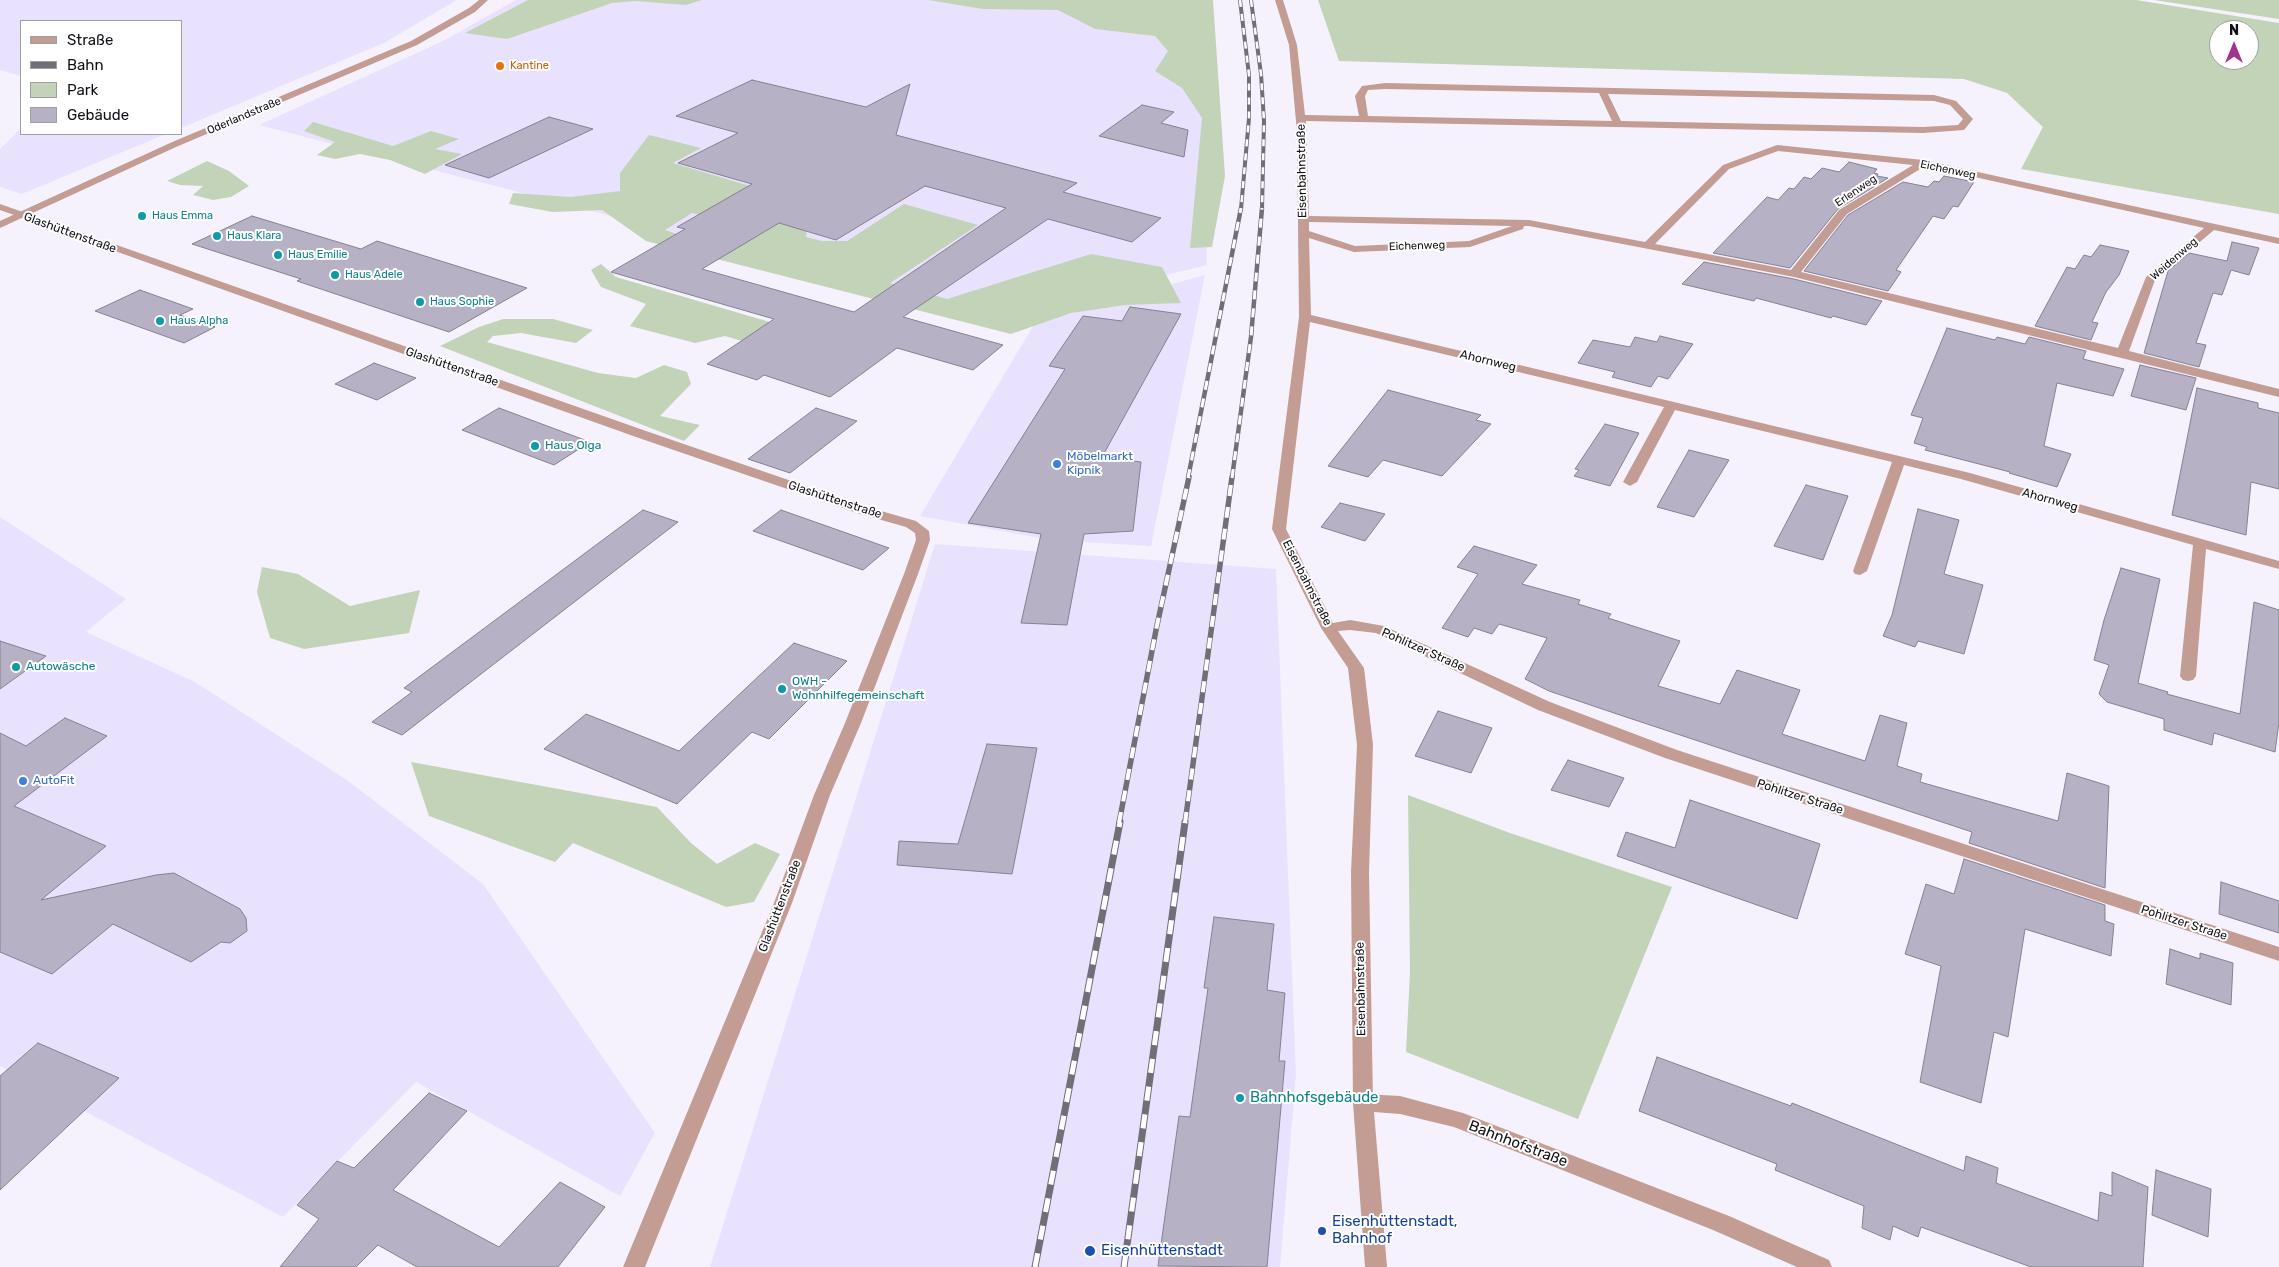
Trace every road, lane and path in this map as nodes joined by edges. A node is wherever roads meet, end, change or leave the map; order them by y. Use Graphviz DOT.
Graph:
graph roads {
  1 [pos="484,0"];
  2 [pos="1279,0"];
  3 [pos="1602,91"];
  4 [pos="1301,118"];
  5 [pos="1364,119"];
  6 [pos="1618,124"];
  7 [pos="1923,163"];
  8 [pos="0,207"];
  9 [pos="21,215"];
  10 [pos="1304,219"];
  11 [pos="1530,223"];
  12 [pos="0,225"];
  13 [pos="2212,226"];
  14 [pos="1304,233"];
  15 [pos="2279,241"];
  16 [pos="1647,246"];
  17 [pos="1794,274"];
  18 [pos="1305,317"];
  19 [pos="2122,353"];
  20 [pos="2279,393"];
  21 [pos="1672,405"];
  22 [pos="1899,460"];
  23 [pos="1630,482"];
  24 [pos="2200,542"];
  25 [pos="2279,565"];
  26 [pos="1860,571"];
  27 [pos="1328,628"];
  28 [pos="2188,676"];
  29 [pos="2279,954"];
  30 [pos="1363,1103"];
  31 [pos="634,1267"];
  32 [pos="1376,1267"];
  33 [pos="1821,1267"];
  1 -- 9 [label="street, Oderlandstraße"];
  2 -- 4 [label="street, Eisenbahnstraße"];
  3 -- 5 [label="street"];
  3 -- 6 [label="street"];
  3 -- 6 [label="street"];
  4 -- 5 [label="street"];
  4 -- 10 [label="street, Eisenbahnstraße"];
  5 -- 6 [label="street"];
  7 -- 13 [label="street, Eichenweg"];
  7 -- 16 [label="street, Eichenweg"];
  7 -- 17 [label="street, Erlenweg"];
  8 -- 9 [label="street, Glashüttenstraße"];
  9 -- 12 [label="street, Oderlandstraße"];
  9 -- 31 [label="street, Glashüttenstraße"];
  10 -- 11 [label="street, Eichenweg"];
  10 -- 14 [label="street, Eisenbahnstraße"];
  11 -- 14 [label="street, Eichenweg"];
  11 -- 16 [label="street, Eichenweg"];
  13 -- 15 [label="street, Eichenweg"];
  13 -- 19 [label="street, Weidenweg"];
  14 -- 18 [label="street, Eisenbahnstraße"];
  16 -- 17 [label="street, Eichenweg"];
  17 -- 19 [label="street, Eichenweg"];
  18 -- 21 [label="street, Ahornweg"];
  18 -- 27 [label="street, Eisenbahnstraße"];
  19 -- 20 [label="street, Eichenweg"];
  21 -- 22 [label="street, Ahornweg"];
  21 -- 23 [label="street"];
  22 -- 24 [label="street, Ahornweg"];
  22 -- 26 [label="street"];
  24 -- 25 [label="street, Ahornweg"];
  24 -- 28 [label="street"];
  27 -- 29 [label="street, Pohlitzer Straße"];
  27 -- 30 [label="street, Eisenbahnstraße"];
  30 -- 32 [label="street"];
  30 -- 33 [label="street, Bahnhofstraße"];
}
